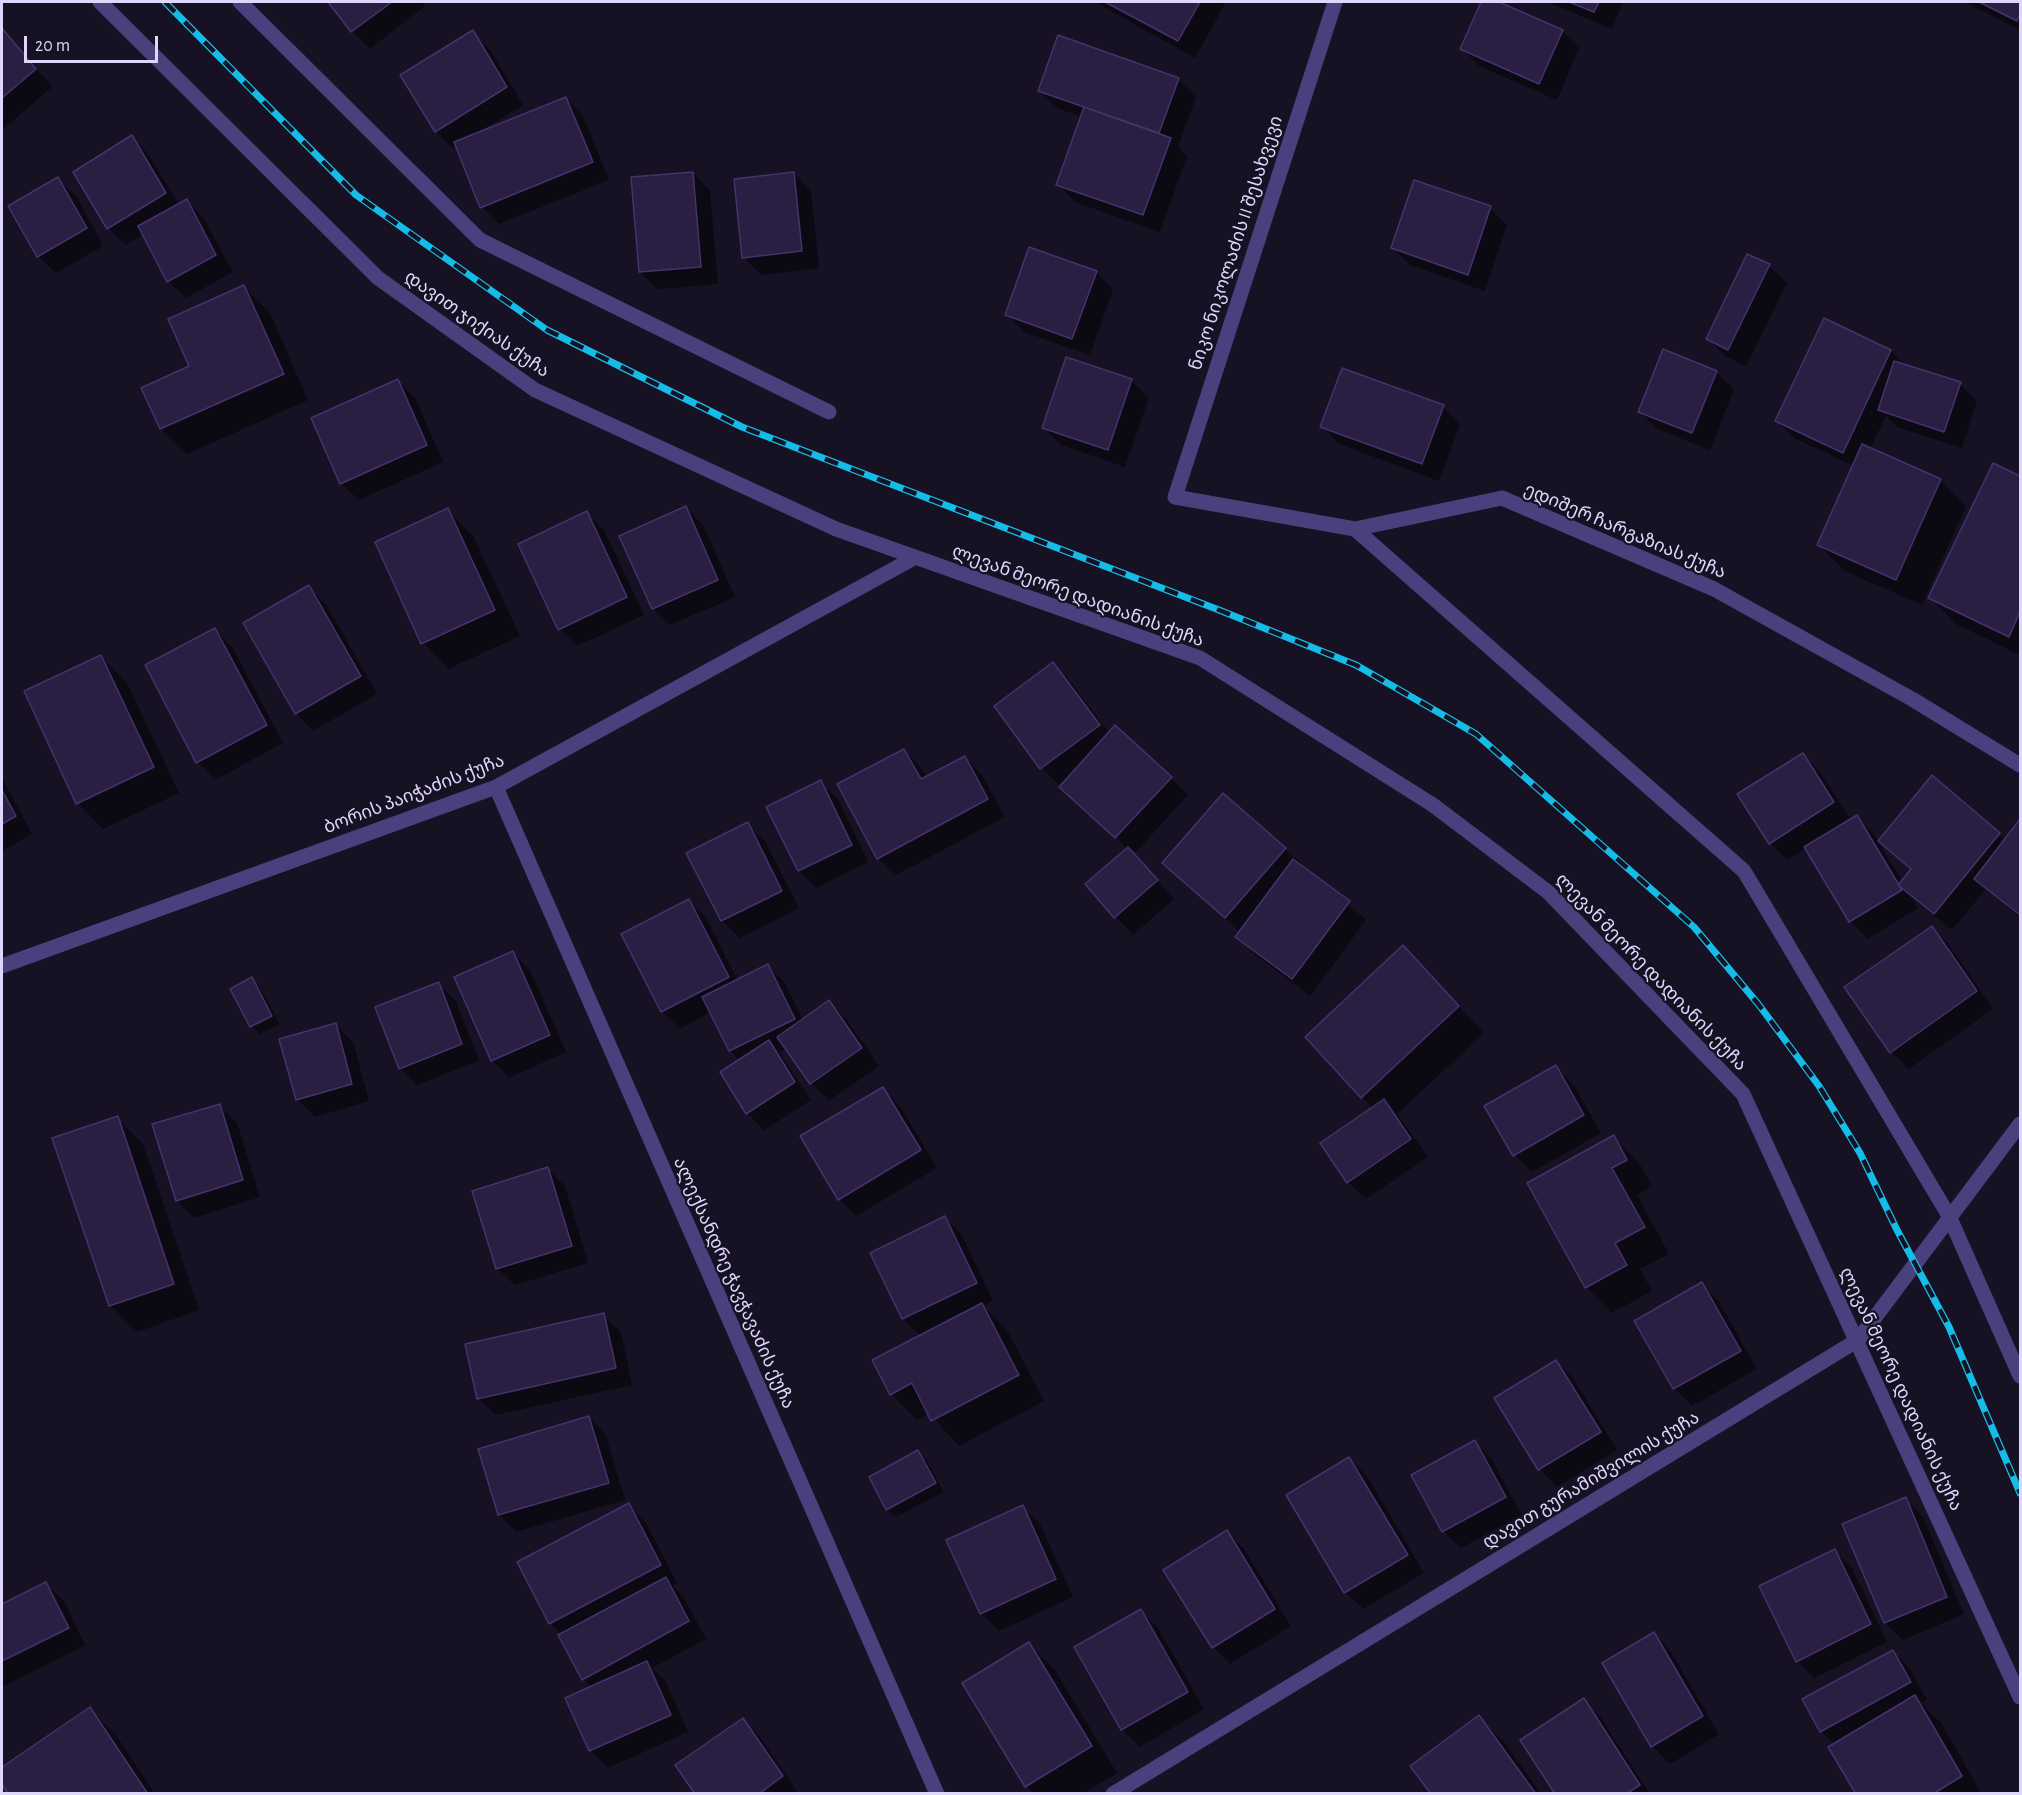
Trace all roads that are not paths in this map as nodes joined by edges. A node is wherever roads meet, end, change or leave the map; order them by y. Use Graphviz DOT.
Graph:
graph roads {
  1 [pos="100,2"];
  2 [pos="240,2"];
  3 [pos="1335,2"];
  4 [pos="829,412"];
  5 [pos="1175,497"];
  6 [pos="1355,529"];
  7 [pos="914,558"];
  8 [pos="2020,765"];
  9 [pos="496,787"];
  10 [pos="2,966"];
  11 [pos="2020,1124"];
  12 [pos="1949,1216"];
  13 [pos="1858,1340"];
  14 [pos="2020,1376"];
  15 [pos="2020,1697"];
  16 [pos="936,1794"];
  17 [pos="1113,1794"];
  1 -- 7 [label="street, დავით ჯიქიას ქუჩა"];
  2 -- 4 [label="street"];
  3 -- 5 [label="street, ნიკო ნიკოლაძის II შესახვევი"];
  5 -- 6 [label="street, ედიშერ ჩარგაზიას ქუჩა"];
  6 -- 8 [label="street, ედიშერ ჩარგაზიას ქუჩა"];
  6 -- 12 [label="street"];
  7 -- 9 [label="street, ბორის პაიჭაძის ქუჩა"];
  7 -- 13 [label="street, ლევან მეორე დადიანის ქუჩა"];
  9 -- 10 [label="street, ბორის პაიჭაძის ქუჩა"];
  9 -- 16 [label="street, ალექსანდრე ჭავჭავაძის ქუჩა"];
  11 -- 12 [label="street, დავით გურამიშვილის ქუჩა"];
  12 -- 13 [label="street, დავით გურამიშვილის ქუჩა"];
  12 -- 14 [label="street"];
  13 -- 15 [label="street, ლევან მეორე დადიანის ქუჩა"];
  13 -- 17 [label="street, დავით გურამიშვილის ქუჩა"];
}
